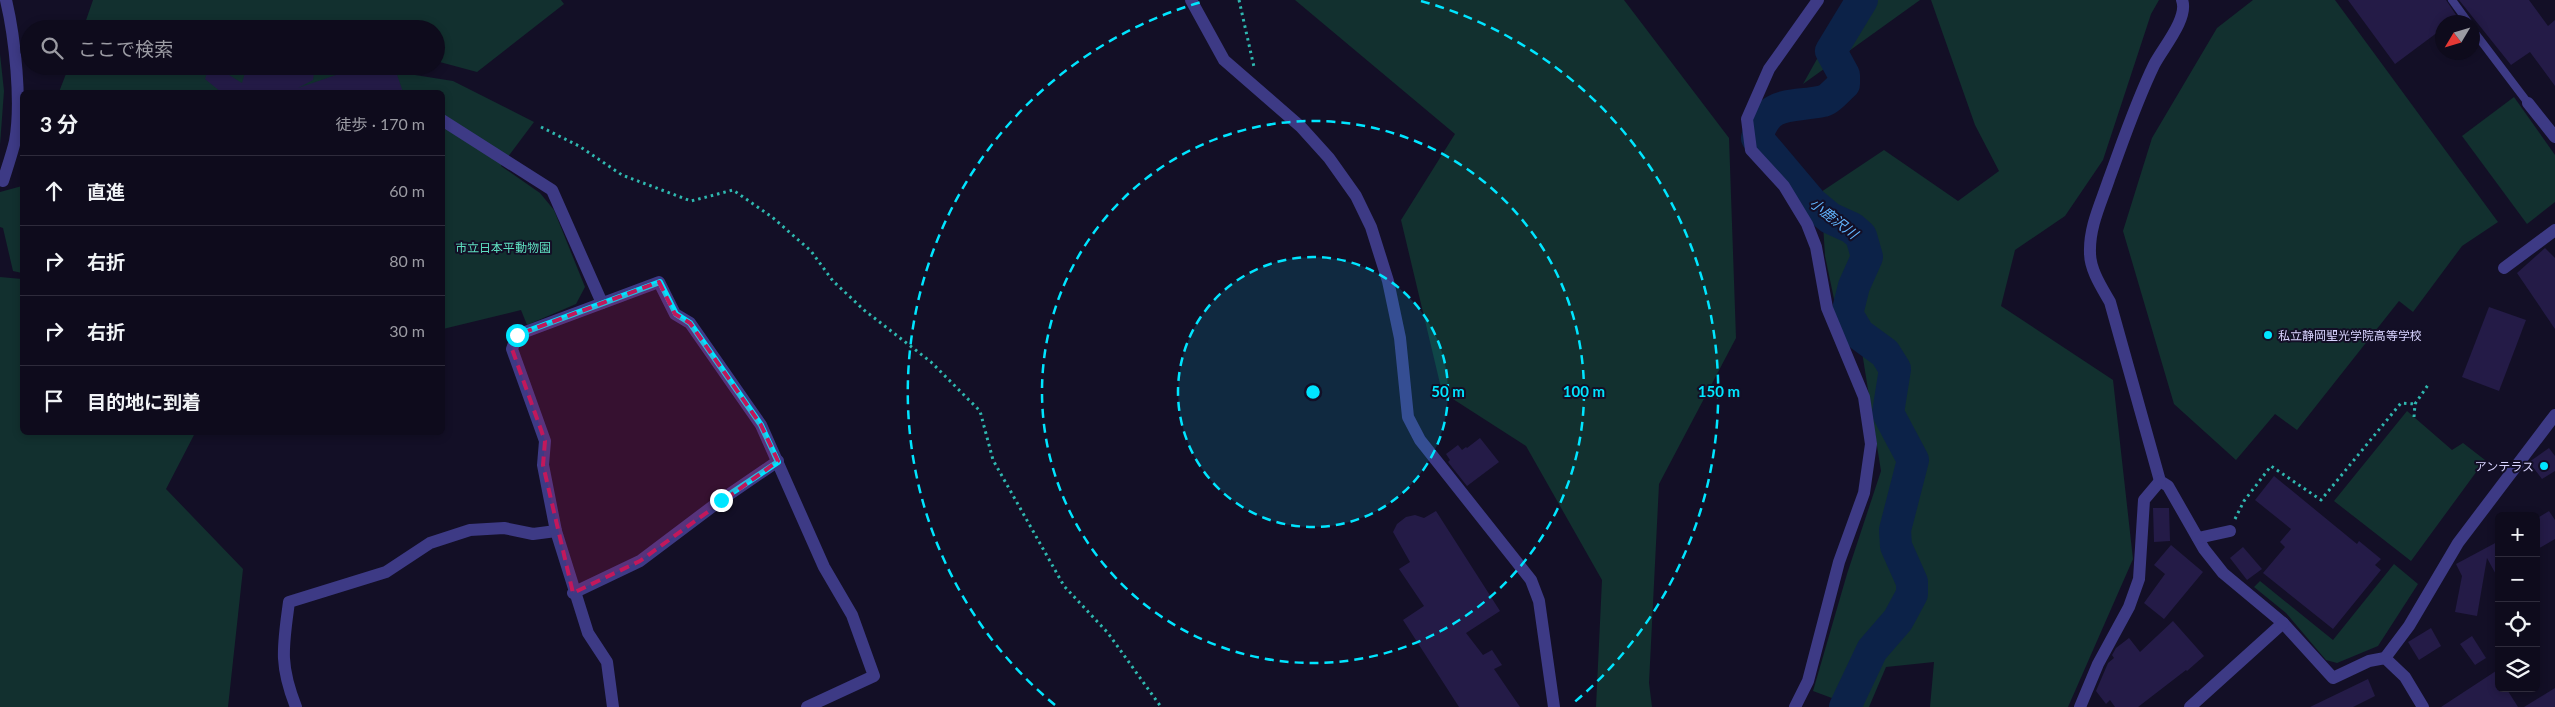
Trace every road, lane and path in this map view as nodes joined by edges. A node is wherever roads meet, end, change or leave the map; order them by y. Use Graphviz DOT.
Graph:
graph roads {
  1 [pos="6,0"];
  2 [pos="1191,0"];
  3 [pos="1239,0"];
  4 [pos="1818,0"];
  5 [pos="2182,0"];
  6 [pos="2452,0"];
  7 [pos="2463,15"];
  8 [pos="2480,39"];
  9 [pos="1253,85"];
  10 [pos="2528,102"];
  11 [pos="445,122"];
  12 [pos="541,127"];
  13 [pos="2555,136"];
  14 [pos="3,181"];
  15 [pos="2555,230"];
  16 [pos="2504,268"];
  17 [pos="602,303"];
  18 [pos="2428,385"];
  19 [pos="2415,404"];
  20 [pos="2555,416"];
  21 [pos="2414,417"];
  22 [pos="778,462"];
  23 [pos="2160,481"];
  24 [pos="556,531"];
  25 [pos="2230,531"];
  26 [pos="2198,538"];
  27 [pos="574,593"];
  28 [pos="2283,623"];
  29 [pos="2385,658"];
  30 [pos="296,707"];
  31 [pos="613,707"];
  32 [pos="807,707"];
  33 [pos="1161,707"];
  34 [pos="1554,707"];
  35 [pos="1795,707"];
  36 [pos="2080,707"];
  37 [pos="2190,707"];
  38 [pos="2423,707"];
  1 -- 14 [label="street"];
  2 -- 9 [label="street"];
  3 -- 9 [label="path"];
  4 -- 35 [label="street"];
  5 -- 23 [label="street"];
  6 -- 7 [label="lane"];
  8 -- 10 [label="lane"];
  9 -- 34 [label="street"];
  10 -- 13 [label="street"];
  11 -- 17 [label="street"];
  12 -- 33 [label="path"];
  15 -- 16 [label="street"];
  17 -- 22 [label="street"];
  17 -- 24 [label="street"];
  18 -- 19 [label="path"];
  19 -- 21 [label="path"];
  19 -- 25 [label="path"];
  20 -- 29 [label="street"];
  22 -- 27 [label="street"];
  22 -- 32 [label="street"];
  23 -- 26 [label="street"];
  23 -- 36 [label="street"];
  24 -- 27 [label="street"];
  24 -- 30 [label="street"];
  25 -- 26 [label="street"];
  26 -- 28 [label="street"];
  27 -- 31 [label="street"];
  28 -- 29 [label="street"];
  28 -- 37 [label="street"];
  29 -- 38 [label="street"];
}
